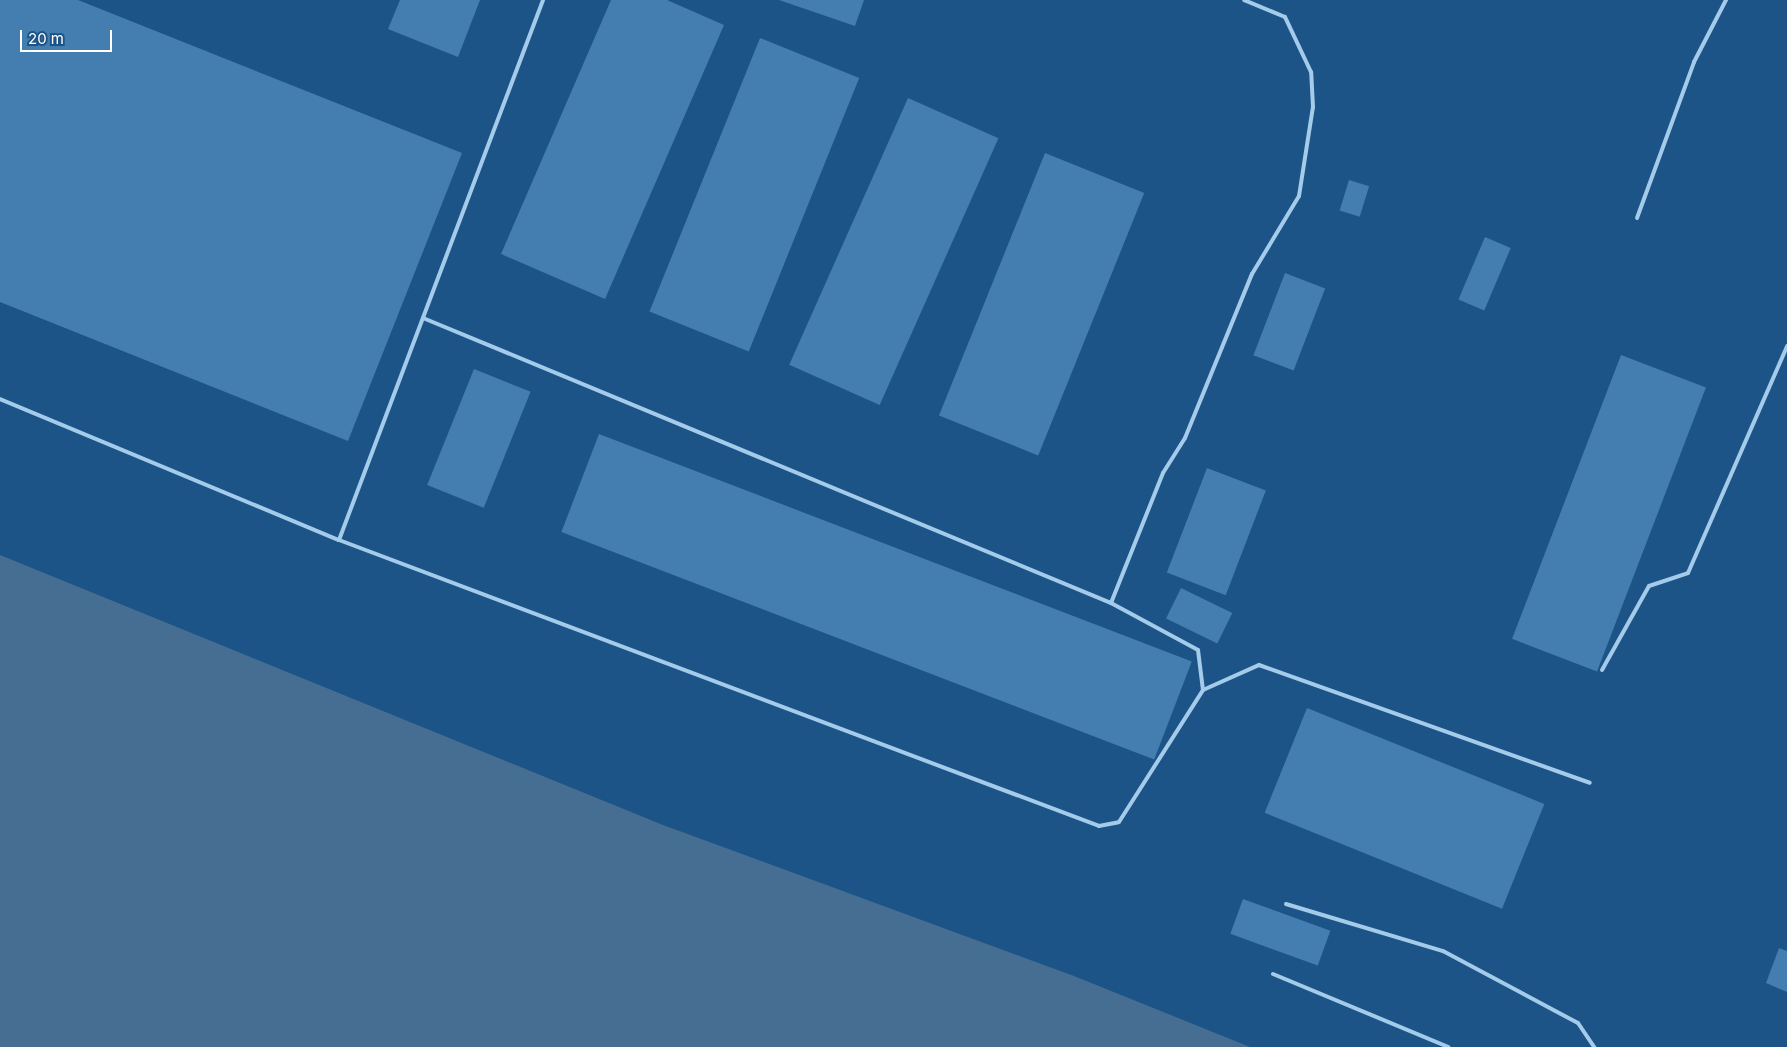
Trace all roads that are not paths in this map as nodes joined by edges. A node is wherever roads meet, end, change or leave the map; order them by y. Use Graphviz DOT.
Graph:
graph roads {
  1 [pos="543,0"];
  2 [pos="1244,0"];
  3 [pos="1726,0"];
  4 [pos="1637,218"];
  5 [pos="423,318"];
  6 [pos="1787,346"];
  7 [pos="0,400"];
  8 [pos="338,540"];
  9 [pos="1111,603"];
  10 [pos="1602,670"];
  11 [pos="1203,690"];
  12 [pos="1590,783"];
  13 [pos="1286,904"];
  14 [pos="1273,974"];
  15 [pos="1448,1047"];
  16 [pos="1594,1047"];
  1 -- 5 [label="lane"];
  2 -- 9 [label="lane"];
  3 -- 4 [label="lane"];
  5 -- 8 [label="lane"];
  5 -- 9 [label="lane"];
  6 -- 10 [label="lane"];
  7 -- 8 [label="lane"];
  8 -- 11 [label="lane"];
  9 -- 11 [label="lane"];
  11 -- 12 [label="lane"];
  13 -- 16 [label="lane"];
  14 -- 15 [label="lane"];
}
